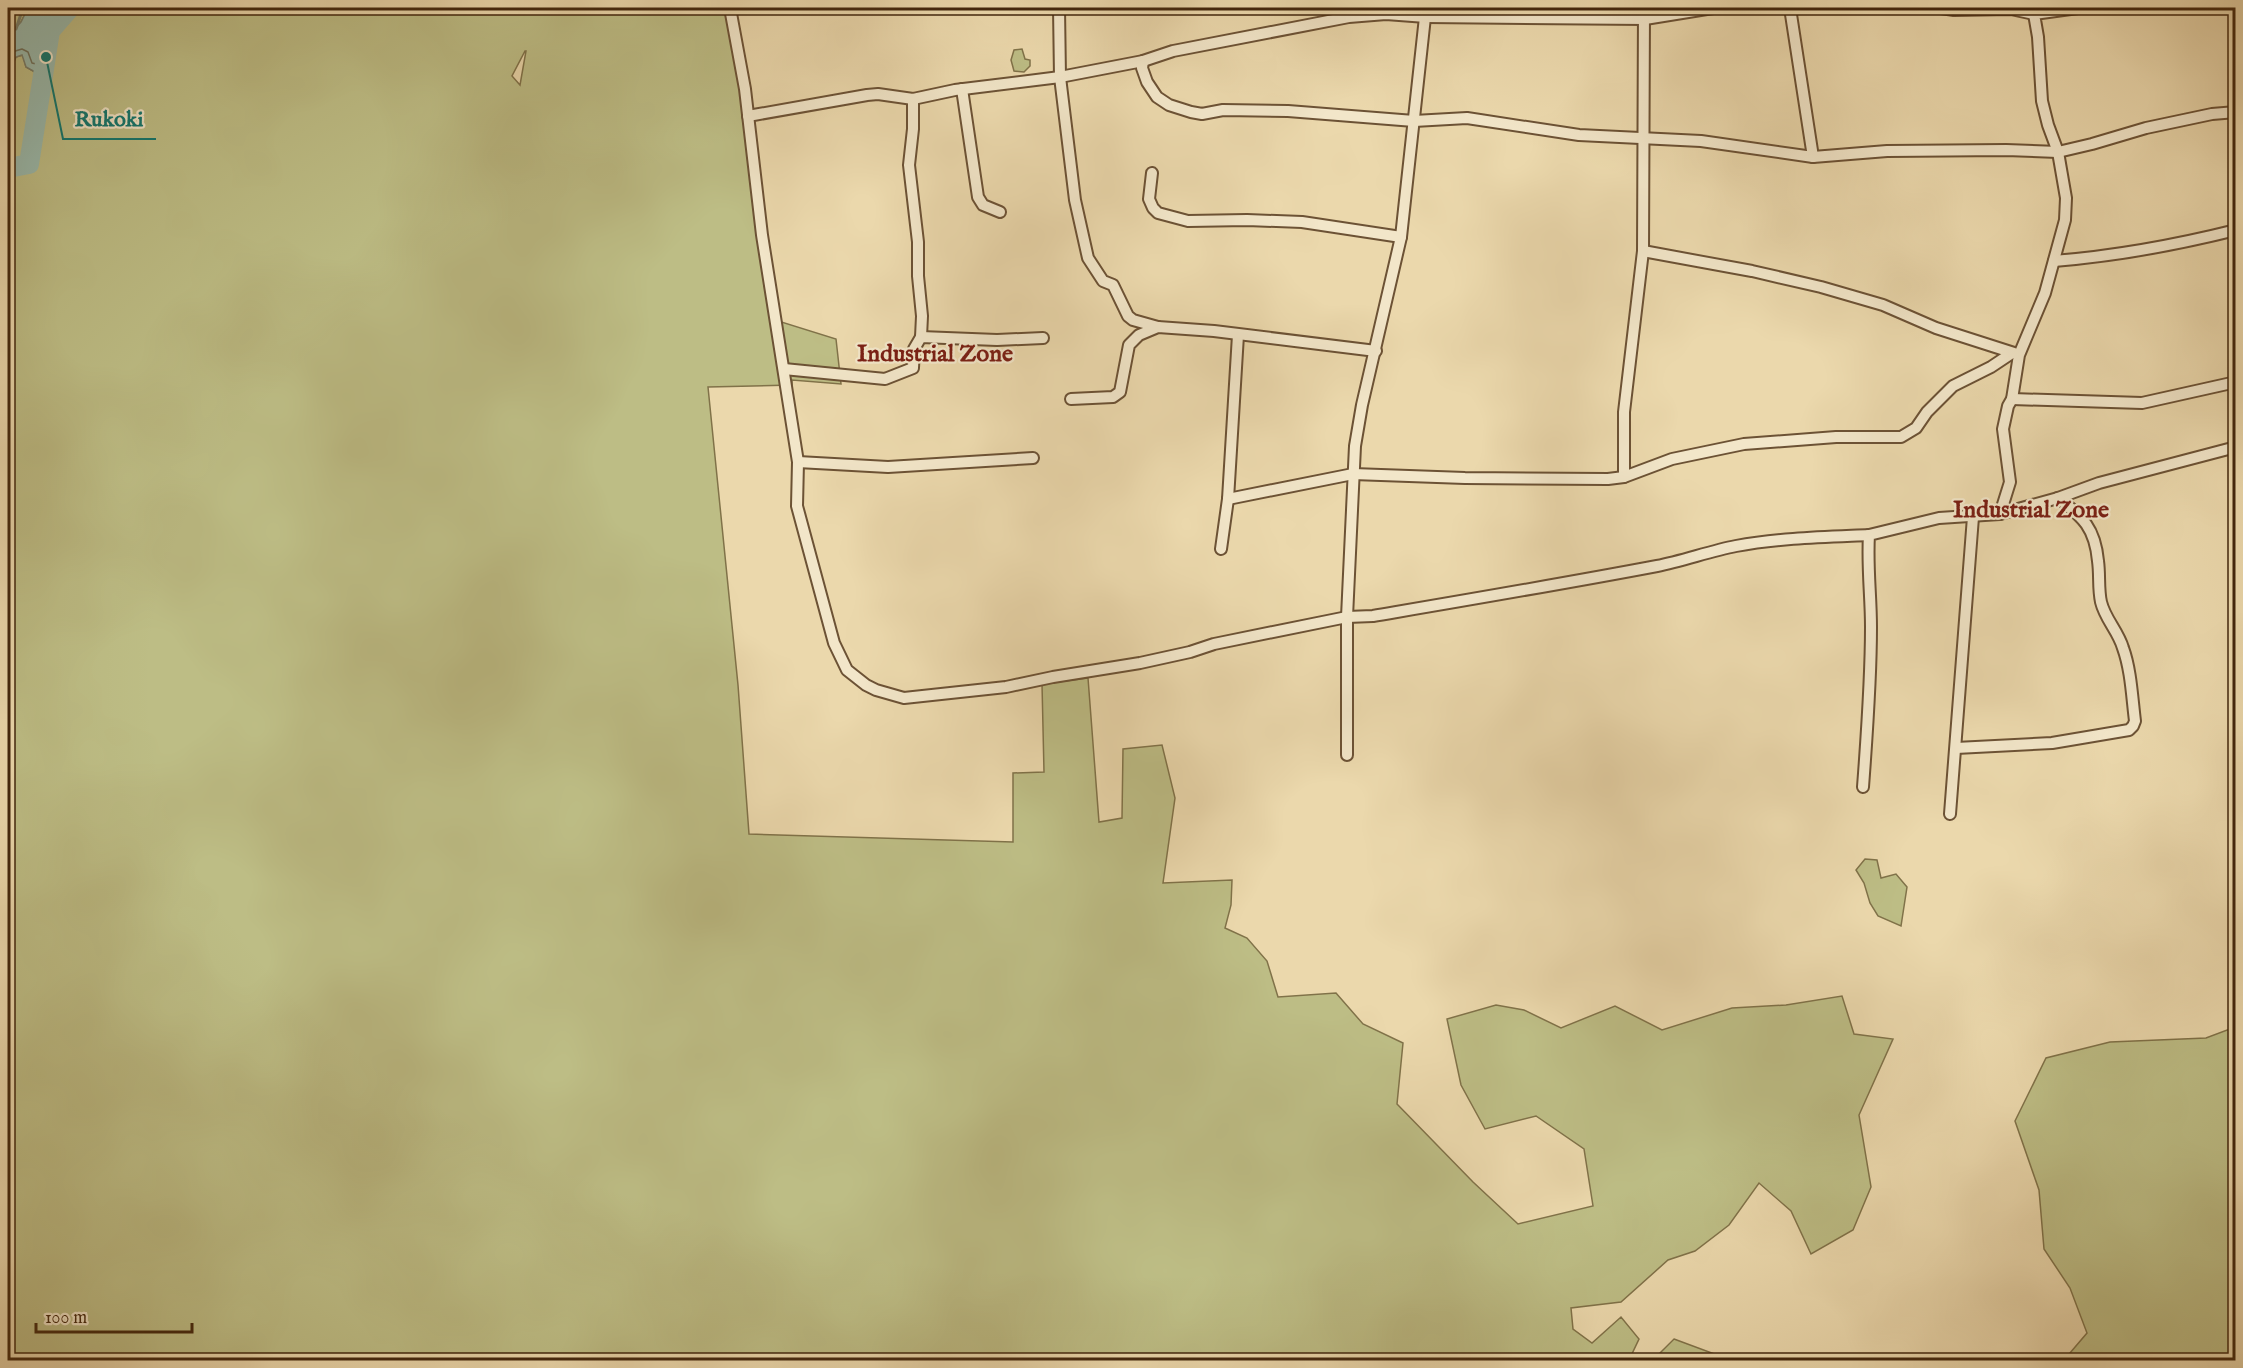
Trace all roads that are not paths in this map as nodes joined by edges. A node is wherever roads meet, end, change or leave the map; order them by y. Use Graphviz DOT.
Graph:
graph roads {
  1 [pos="730,8"];
  2 [pos="1059,8"];
  3 [pos="1644,8"];
  4 [pos="1713,8"];
  5 [pos="1790,8"];
  6 [pos="1941,8"];
  7 [pos="2078,8"];
  8 [pos="1955,9"];
  9 [pos="1426,12"];
  10 [pos="2034,14"];
  11 [pos="1645,19"];
  12 [pos="1143,61"];
  13 [pos="1059,77"];
  14 [pos="962,89"];
  15 [pos="913,99"];
  16 [pos="2235,112"];
  17 [pos="748,116"];
  18 [pos="1414,121"];
  19 [pos="2235,121"];
  20 [pos="1642,139"];
  21 [pos="2058,152"];
  22 [pos="1813,157"];
  23 [pos="1152,173"];
  24 [pos="1000,212"];
  25 [pos="2235,230"];
  26 [pos="1401,237"];
  27 [pos="1643,251"];
  28 [pos="2054,261"];
  29 [pos="1158,327"];
  30 [pos="1238,335"];
  31 [pos="921,337"];
  32 [pos="1043,338"];
  33 [pos="1376,351"];
  34 [pos="2015,354"];
  35 [pos="784,369"];
  36 [pos="2235,382"];
  37 [pos="1071,399"];
  38 [pos="2012,399"];
  39 [pos="2235,447"];
  40 [pos="1033,458"];
  41 [pos="798,462"];
  42 [pos="1353,474"];
  43 [pos="1624,477"];
  44 [pos="2058,498"];
  45 [pos="1228,499"];
  46 [pos="2000,514"];
  47 [pos="1973,517"];
  48 [pos="1869,535"];
  49 [pos="1221,549"];
  50 [pos="1347,618"];
  51 [pos="1956,748"];
  52 [pos="1347,755"];
  53 [pos="1863,787"];
  54 [pos="1950,814"];
  1 -- 17 [label="street"];
  2 -- 13 [label="street"];
  3 -- 11 [label="street"];
  4 -- 11 [label="street"];
  5 -- 22 [label="street"];
  6 -- 8 [label="street"];
  7 -- 10 [label="street"];
  8 -- 10 [label="street"];
  9 -- 11 [label="street"];
  9 -- 12 [label="street"];
  9 -- 18 [label="street"];
  10 -- 21 [label="street"];
  11 -- 20 [label="street"];
  12 -- 13 [label="street"];
  12 -- 18 [label="street"];
  13 -- 14 [label="street"];
  13 -- 29 [label="street"];
  14 -- 15 [label="street"];
  14 -- 24 [label="street"];
  15 -- 17 [label="street"];
  15 -- 31 [label="street"];
  16 -- 19 [label="street"];
  16 -- 21 [label="street"];
  17 -- 35 [label="street"];
  18 -- 20 [label="street"];
  18 -- 26 [label="street"];
  20 -- 22 [label="street"];
  20 -- 27 [label="street"];
  21 -- 22 [label="street"];
  21 -- 28 [label="street"];
  23 -- 26 [label="street"];
  25 -- 28 [label="street"];
  26 -- 33 [label="street"];
  27 -- 34 [label="street"];
  27 -- 43 [label="street"];
  28 -- 34 [label="street"];
  29 -- 30 [label="street"];
  29 -- 37 [label="street"];
  30 -- 33 [label="street"];
  30 -- 45 [label="street"];
  31 -- 32 [label="street"];
  31 -- 35 [label="street"];
  33 -- 42 [label="street"];
  34 -- 38 [label="street"];
  34 -- 43 [label="street"];
  35 -- 41 [label="street"];
  36 -- 38 [label="street"];
  38 -- 46 [label="street"];
  39 -- 44 [label="street"];
  40 -- 41 [label="street"];
  41 -- 50 [label="street"];
  42 -- 43 [label="street"];
  42 -- 45 [label="street"];
  42 -- 50 [label="street"];
  44 -- 46 [label="street"];
  44 -- 51 [label="street"];
  45 -- 49 [label="street"];
  46 -- 47 [label="street"];
  47 -- 48 [label="street"];
  47 -- 51 [label="street"];
  48 -- 50 [label="street"];
  48 -- 53 [label="street"];
  50 -- 52 [label="street"];
  51 -- 54 [label="street"];
}
